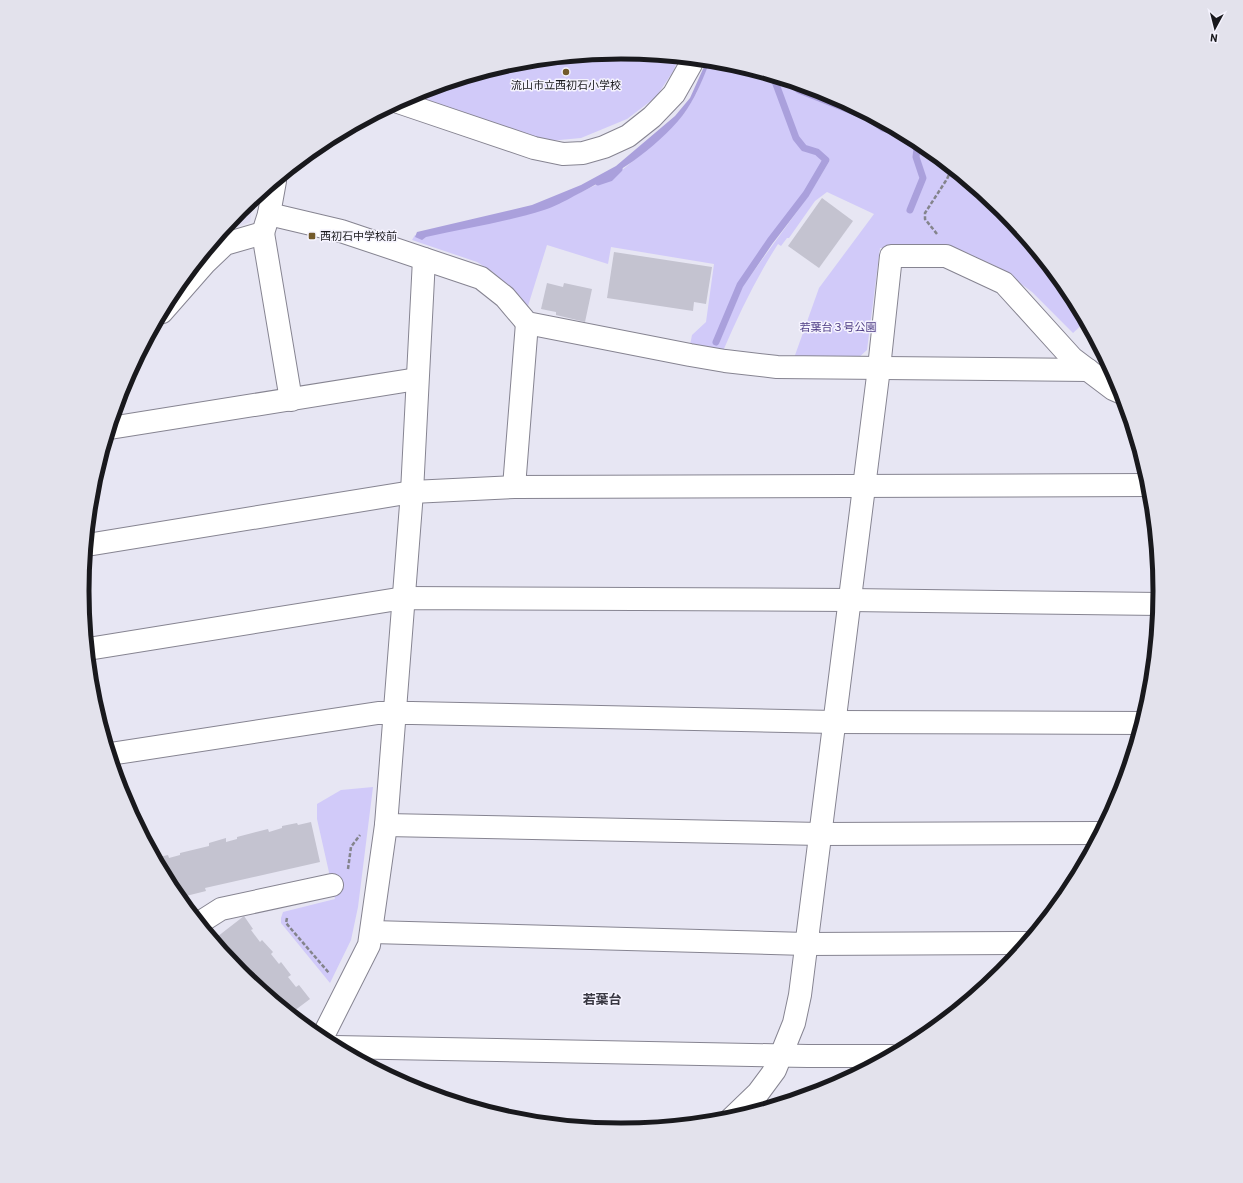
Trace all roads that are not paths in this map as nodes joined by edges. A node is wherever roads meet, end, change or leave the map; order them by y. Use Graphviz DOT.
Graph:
graph roads {
  1 [pos="691,64"];
  2 [pos="407,105"];
  3 [pos="274,188"];
  4 [pos="266,224"];
  5 [pos="424,259"];
  6 [pos="190,280"];
  7 [pos="527,323"];
  8 [pos="879,368"];
  9 [pos="1088,370"];
  10 [pos="417,379"];
  11 [pos="1114,390"];
  12 [pos="291,400"];
  13 [pos="115,427"];
  14 [pos="864,485"];
  15 [pos="1143,485"];
  16 [pos="514,487"];
  17 [pos="412,492"];
  18 [pos="91,544"];
  19 [pos="404,598"];
  20 [pos="850,600"];
  21 [pos="1154,604"];
  22 [pos="93,648"];
  23 [pos="395,713"];
  24 [pos="834,722"];
  25 [pos="1138,722"];
  26 [pos="114,753"];
  27 [pos="386,825"];
  28 [pos="820,834"];
  29 [pos="1095,834"];
  30 [pos="332,885"];
  31 [pos="203,921"];
  32 [pos="372,932"];
  33 [pos="1022,943"];
  34 [pos="806,944"];
  35 [pos="325,1033"];
  36 [pos="346,1047"];
  37 [pos="781,1055"];
  38 [pos="882,1056"];
  39 [pos="741,1110"];
  1 -- 2 [label="street"];
  3 -- 4 [label="street"];
  4 -- 5 [label="street"];
  4 -- 6 [label="street"];
  4 -- 12 [label="street"];
  5 -- 7 [label="street"];
  5 -- 10 [label="street"];
  7 -- 8 [label="street"];
  7 -- 16 [label="street"];
  8 -- 9 [label="street"];
  8 -- 9 [label="street"];
  8 -- 14 [label="street"];
  9 -- 11 [label="street"];
  10 -- 12 [label="street"];
  10 -- 17 [label="street"];
  12 -- 13 [label="street"];
  14 -- 15 [label="street"];
  14 -- 16 [label="street"];
  14 -- 20 [label="street"];
  16 -- 17 [label="street"];
  17 -- 18 [label="street"];
  17 -- 19 [label="street"];
  19 -- 20 [label="street"];
  19 -- 22 [label="street"];
  19 -- 23 [label="street"];
  20 -- 21 [label="street"];
  20 -- 24 [label="street"];
  23 -- 24 [label="street"];
  23 -- 26 [label="street"];
  23 -- 27 [label="street"];
  24 -- 25 [label="street"];
  24 -- 28 [label="street"];
  27 -- 28 [label="street"];
  27 -- 32 [label="street"];
  28 -- 29 [label="street"];
  28 -- 34 [label="street"];
  30 -- 31 [label="street"];
  32 -- 34 [label="street"];
  32 -- 35 [label="street"];
  33 -- 34 [label="street"];
  34 -- 37 [label="street"];
  36 -- 37 [label="street"];
  37 -- 38 [label="street"];
  37 -- 39 [label="street"];
}
